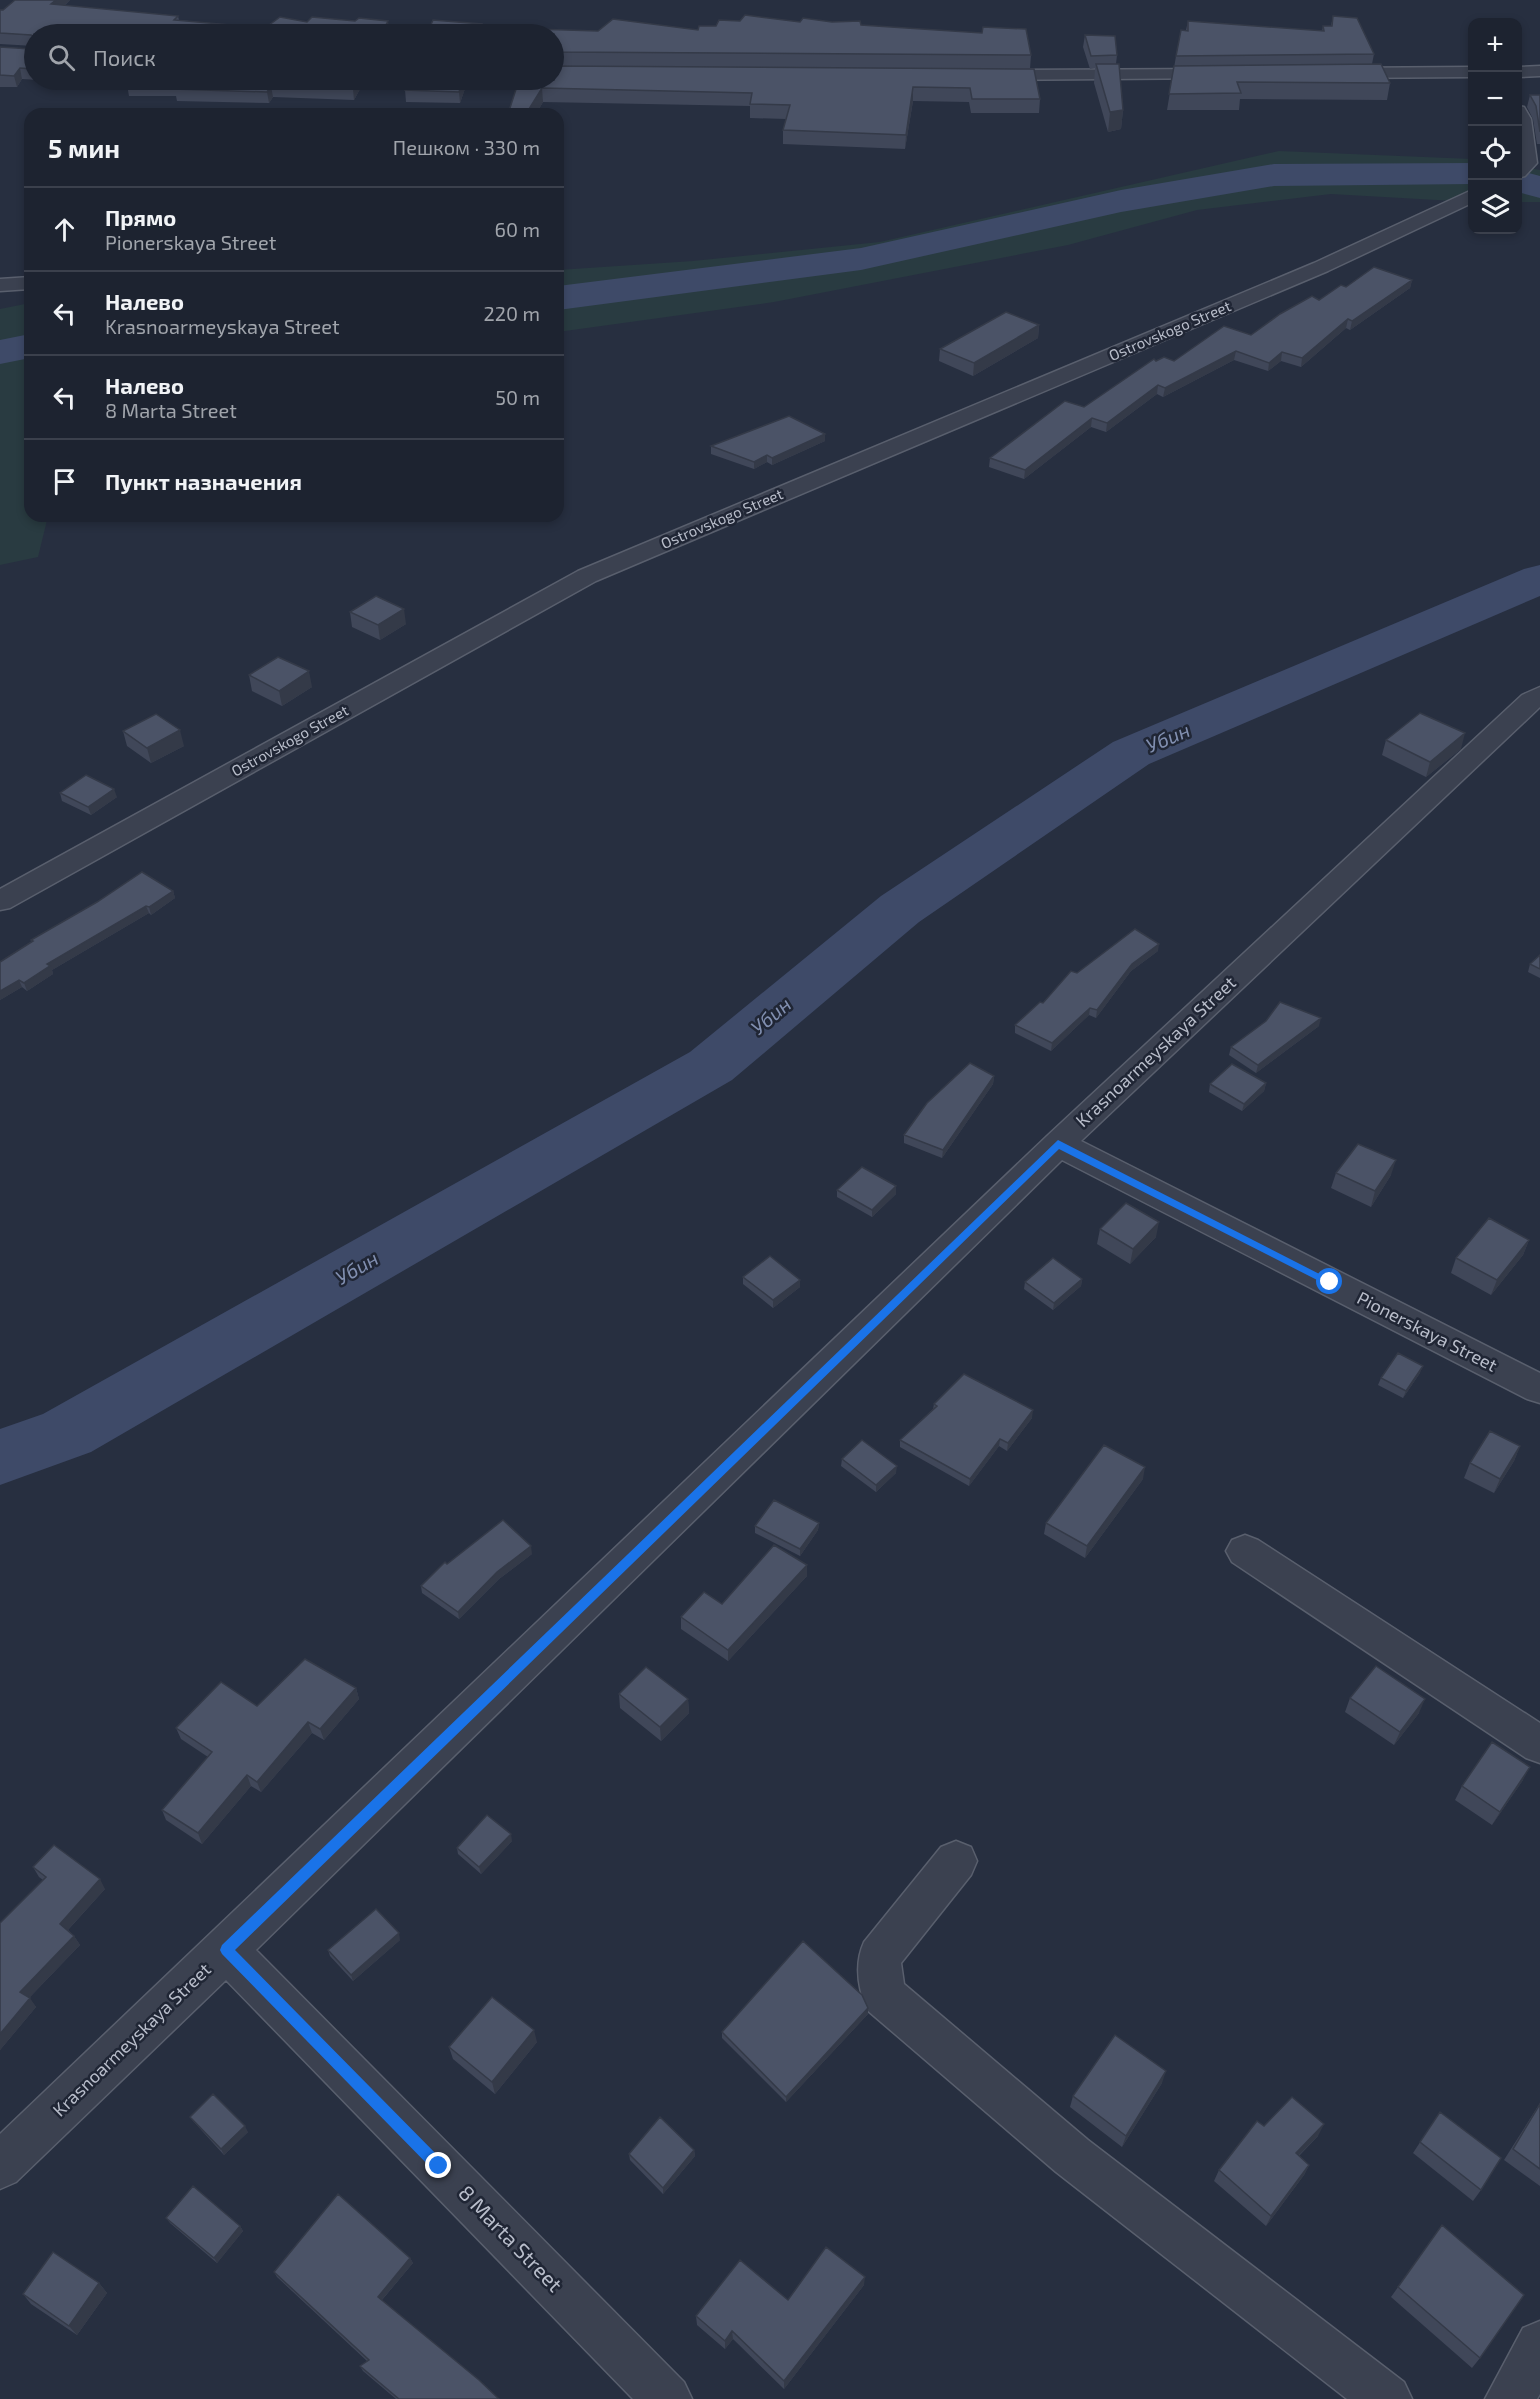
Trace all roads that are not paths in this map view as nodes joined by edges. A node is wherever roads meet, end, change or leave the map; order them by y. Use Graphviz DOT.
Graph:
graph roads {
  1 [pos="1540,71"];
  2 [pos="1468,72"];
  3 [pos="1522,72"];
  4 [pos="1233,74"];
  5 [pos="1317,74"];
  6 [pos="971,75"];
  7 [pos="1522,119"];
  8 [pos="1522,169"];
  9 [pos="1468,198"];
  10 [pos="24,283"];
  11 [pos="0,285"];
  12 [pos="1540,696"];
  13 [pos="0,901"];
  14 [pos="1058,1144"];
  15 [pos="1540,1389"];
  16 [pos="1245,1551"];
  17 [pos="1540,1745"];
  18 [pos="956,1861"];
  19 [pos="226,1950"];
  20 [pos="0,2166"];
  21 [pos="1540,2345"];
  22 [pos="667,2399"];
  23 [pos="1387,2399"];
  24 [pos="1510,2399"];
  1 -- 3 [label="street"];
  2 -- 5 [label="street"];
  4 -- 6 [label="street"];
  7 -- 8 [label="street"];
  9 -- 13 [label="street, Ostrovskogo Street"];
  10 -- 11 [label="street"];
  12 -- 14 [label="street, Krasnoarmeyskaya Street"];
  14 -- 15 [label="street, Pionerskaya Street"];
  14 -- 19 [label="street, Krasnoarmeyskaya Street"];
  16 -- 17 [label="street"];
  18 -- 23 [label="street"];
  19 -- 20 [label="street, Krasnoarmeyskaya Street"];
  19 -- 22 [label="street, 8 Marta Street"];
  21 -- 24 [label="street"];
}
